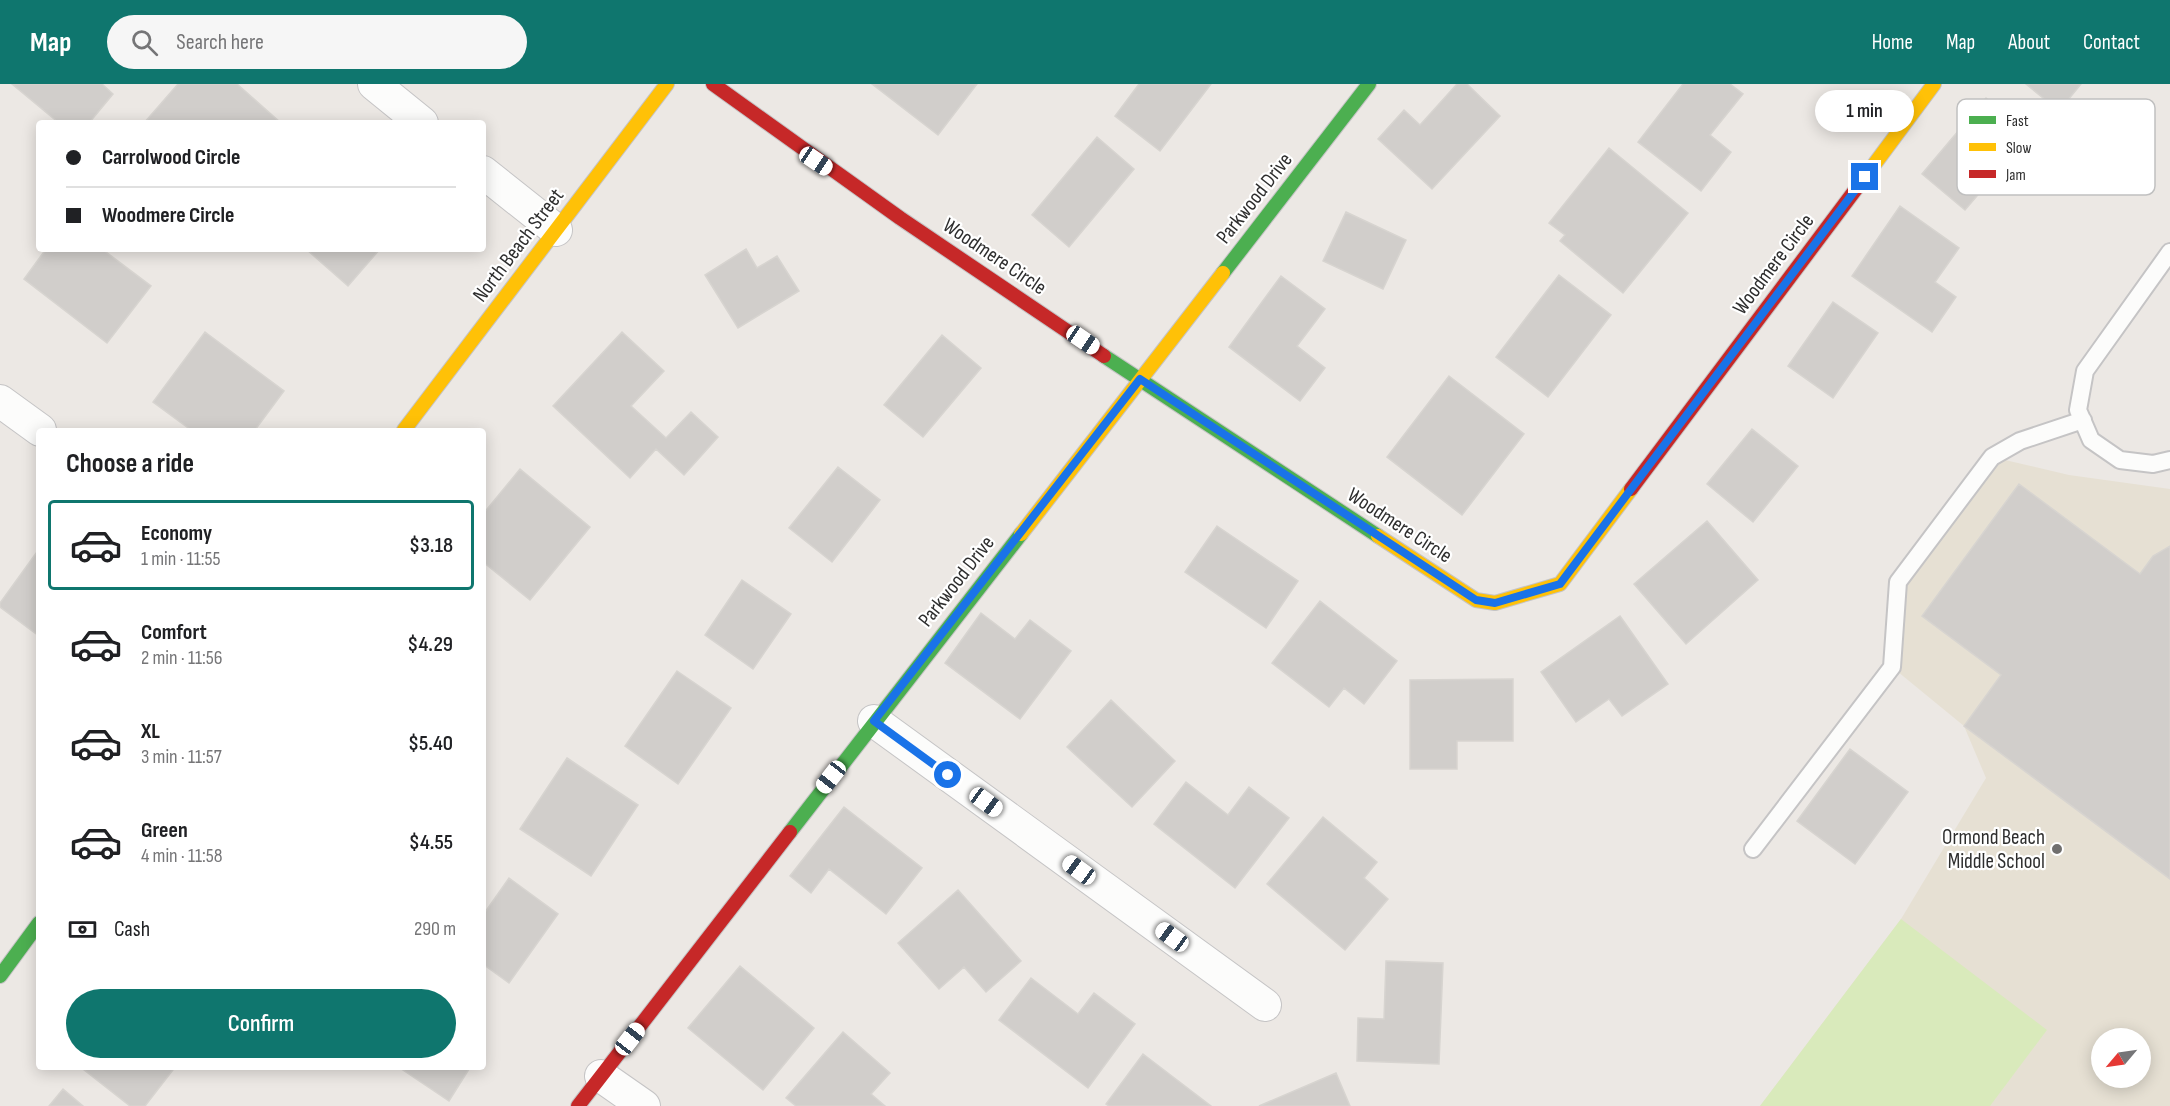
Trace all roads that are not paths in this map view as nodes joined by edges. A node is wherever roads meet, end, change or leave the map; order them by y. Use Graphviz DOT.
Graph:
graph roads {
  1 [pos="374,84"];
  2 [pos="667,84"];
  3 [pos="712,84"];
  4 [pos="1369,84"];
  5 [pos="1934,84"];
  6 [pos="418,120"];
  7 [pos="486,174"];
  8 [pos="556,231"];
  9 [pos="2170,252"];
  10 [pos="1140,379"];
  11 [pos="0,401"];
  12 [pos="2083,420"];
  13 [pos="37,428"];
  14 [pos="406,428"];
  15 [pos="2170,460"];
  16 [pos="874,721"];
  17 [pos="1753,849"];
  18 [pos="36,927"];
  19 [pos="0,976"];
  20 [pos="1265,1005"];
  21 [pos="602,1076"];
  22 [pos="579,1106"];
  23 [pos="644,1106"];
  1 -- 6 [label="street"];
  2 -- 8 [label="street, North Beach Street"];
  3 -- 10 [label="street, Woodmere Circle"];
  4 -- 10 [label="street, Parkwood Drive"];
  5 -- 10 [label="street, Woodmere Circle"];
  7 -- 8 [label="street"];
  8 -- 14 [label="street, North Beach Street"];
  9 -- 12 [label="lane"];
  10 -- 16 [label="street, Parkwood Drive"];
  11 -- 13 [label="street"];
  12 -- 15 [label="lane"];
  12 -- 17 [label="lane"];
  16 -- 20 [label="street"];
  16 -- 21 [label="street, Parkwood Drive"];
  18 -- 19 [label="street"];
  21 -- 22 [label="street, Parkwood Drive"];
  21 -- 23 [label="street"];
}
